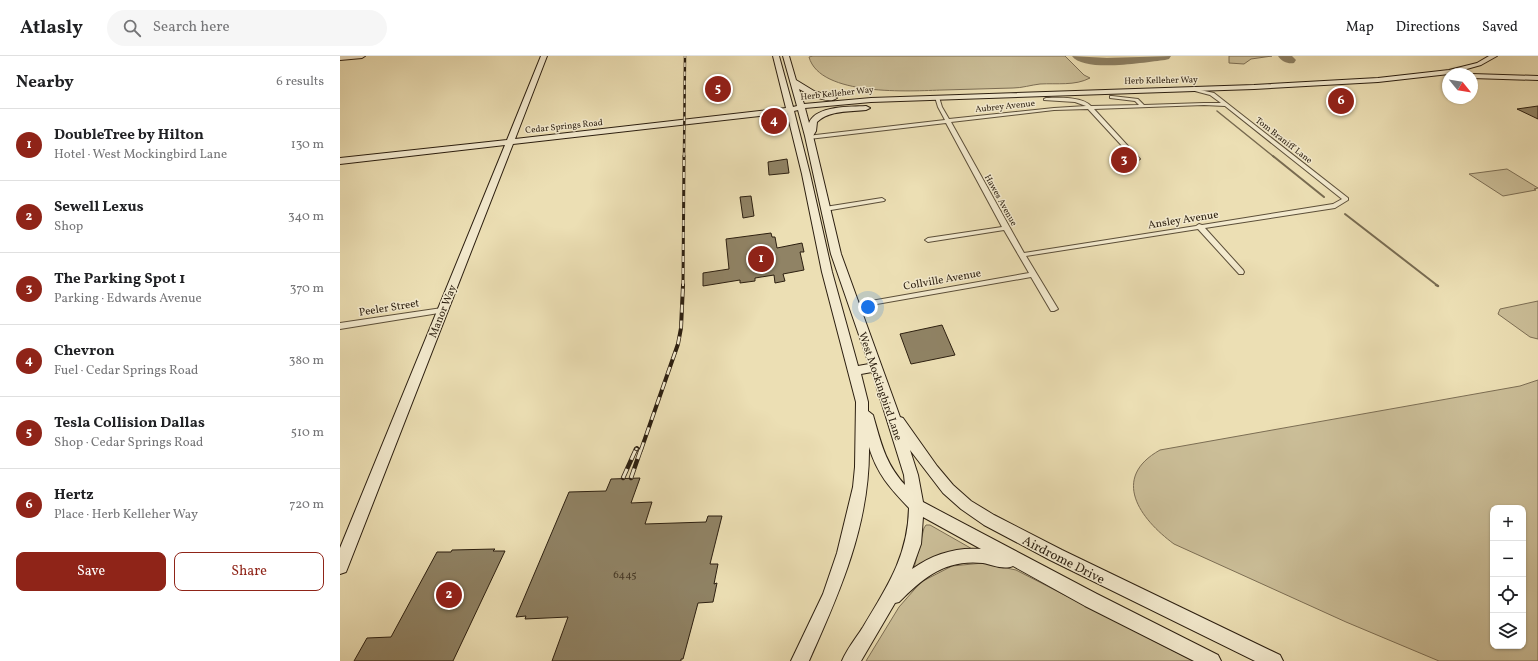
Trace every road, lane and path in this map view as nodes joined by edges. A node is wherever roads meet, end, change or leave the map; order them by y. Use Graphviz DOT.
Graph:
graph roads {
  1 [pos="362,56"];
  2 [pos="544,56"];
  3 [pos="776,56"];
  4 [pos="786,56"];
  5 [pos="1494,56"];
  6 [pos="340,58"];
  7 [pos="1478,76"];
  8 [pos="1538,78"];
  9 [pos="793,80"];
  10 [pos="1442,80"];
  11 [pos="1228,88"];
  12 [pos="1193,89"];
  13 [pos="1212,94"];
  14 [pos="1112,97"];
  15 [pos="1046,99"];
  16 [pos="871,100"];
  17 [pos="938,100"];
  18 [pos="1204,104"];
  19 [pos="880,105"];
  20 [pos="1224,105"];
  21 [pos="1143,106"];
  22 [pos="1089,108"];
  23 [pos="800,109"];
  24 [pos="789,110"];
  25 [pos="947,120"];
  26 [pos="809,137"];
  27 [pos="509,142"];
  28 [pos="1137,159"];
  29 [pos="340,161"];
  30 [pos="816,173"];
  31 [pos="806,174"];
  32 [pos="1346,199"];
  33 [pos="882,200"];
  34 [pos="825,209"];
  35 [pos="814,211"];
  36 [pos="1199,226"];
  37 [pos="1006,228"];
  38 [pos="928,240"];
  39 [pos="1022,255"];
  40 [pos="841,270"];
  41 [pos="828,272"];
  42 [pos="1241,272"];
  43 [pos="1034,274"];
  44 [pos="854,306"];
  45 [pos="1054,309"];
  46 [pos="442,310"];
  47 [pos="340,326"];
  48 [pos="876,367"];
  49 [pos="853,371"];
  50 [pos="862,402"];
  51 [pos="891,410"];
  52 [pos="916,506"];
  53 [pos="1024,564"];
  54 [pos="340,567"];
  55 [pos="886,604"];
  56 [pos="806,659"];
  57 [pos="851,661"];
  58 [pos="1212,661"];
  59 [pos="1274,661"];
  1 -- 6 [label="main road"];
  2 -- 27 [label="main road, Manor Way"];
  3 -- 24 [label="main road, West Mockingbird Lane"];
  4 -- 9 [label="main road, West Mockingbird Lane"];
  5 -- 11 [label="main road, Herb Kelleher Way"];
  7 -- 8 [label="main road"];
  9 -- 16 [label="main road"];
  9 -- 23 [label="main road, West Mockingbird Lane"];
  10 -- 13 [label="main road, Herb Kelleher Way"];
  11 -- 12 [label="main road, Herb Kelleher Way"];
  11 -- 13 [label="street"];
  12 -- 13 [label="street, Tom Braniff Lane"];
  12 -- 17 [label="main road, Herb Kelleher Way"];
  13 -- 14 [label="main road, Herb Kelleher Way"];
  13 -- 18 [label="street"];
  13 -- 20 [label="street, Tom Braniff Lane"];
  14 -- 15 [label="main road, Herb Kelleher Way"];
  14 -- 21 [label="street"];
  15 -- 17 [label="main road, Herb Kelleher Way"];
  15 -- 22 [label="street"];
  16 -- 17 [label="main road, Herb Kelleher Way"];
  16 -- 23 [label="main road, Herb Kelleher Way"];
  17 -- 19 [label="main road, Herb Kelleher Way"];
  17 -- 25 [label="street, Hawes Avenue"];
  18 -- 20 [label="street, Aubrey Avenue"];
  18 -- 21 [label="street, Aubrey Avenue"];
  19 -- 23 [label="main road, Herb Kelleher Way"];
  19 -- 26 [label="main road"];
  20 -- 32 [label="street, Tom Braniff Lane"];
  21 -- 22 [label="street, Aubrey Avenue"];
  22 -- 25 [label="street, Aubrey Avenue"];
  22 -- 28 [label="street"];
  23 -- 24 [label="main road, Herb Kelleher Way"];
  23 -- 26 [label="main road, West Mockingbird Lane"];
  24 -- 27 [label="main road, Cedar Springs Road"];
  24 -- 31 [label="main road, West Mockingbird Lane"];
  25 -- 26 [label="street, Aubrey Avenue"];
  25 -- 37 [label="street, Hawes Avenue"];
  26 -- 30 [label="main road, West Mockingbird Lane"];
  27 -- 29 [label="main road, Cedar Springs Road"];
  27 -- 46 [label="main road, Manor Way"];
  30 -- 31 [label="main road"];
  30 -- 34 [label="main road, West Mockingbird Lane"];
  31 -- 35 [label="main road, West Mockingbird Lane"];
  32 -- 36 [label="street, Ansley Avenue"];
  33 -- 34 [label="street"];
  34 -- 35 [label="main road"];
  34 -- 40 [label="main road, West Mockingbird Lane"];
  35 -- 41 [label="main road, West Mockingbird Lane"];
  36 -- 39 [label="street, Ansley Avenue"];
  36 -- 42 [label="street"];
  37 -- 38 [label="street"];
  37 -- 39 [label="street, Hawes Avenue"];
  39 -- 43 [label="street, Hawes Avenue"];
  40 -- 41 [label="main road"];
  40 -- 44 [label="main road, West Mockingbird Lane"];
  41 -- 49 [label="main road, West Mockingbird Lane"];
  43 -- 44 [label="street, Collville Avenue"];
  43 -- 45 [label="street, Hawes Avenue"];
  44 -- 48 [label="main road, West Mockingbird Lane"];
  46 -- 47 [label="street, Peeler Street"];
  46 -- 54 [label="main road, Manor Way"];
  48 -- 49 [label="main road"];
  48 -- 51 [label="main road, West Mockingbird Lane"];
  49 -- 50 [label="main road, West Mockingbird Lane"];
  50 -- 52 [label="main road, Airdrome Drive"];
  50 -- 56 [label="main road, West Mockingbird Lane"];
  51 -- 52 [label="main road, West Mockingbird Lane"];
  51 -- 59 [label="main road, Airdrome Drive"];
  52 -- 53 [label="main road, Airdrome Drive"];
  52 -- 55 [label="main road, West Mockingbird Lane"];
  53 -- 55 [label="main road"];
  53 -- 58 [label="main road, Airdrome Drive"];
  55 -- 57 [label="main road, West Mockingbird Lane"];
}
